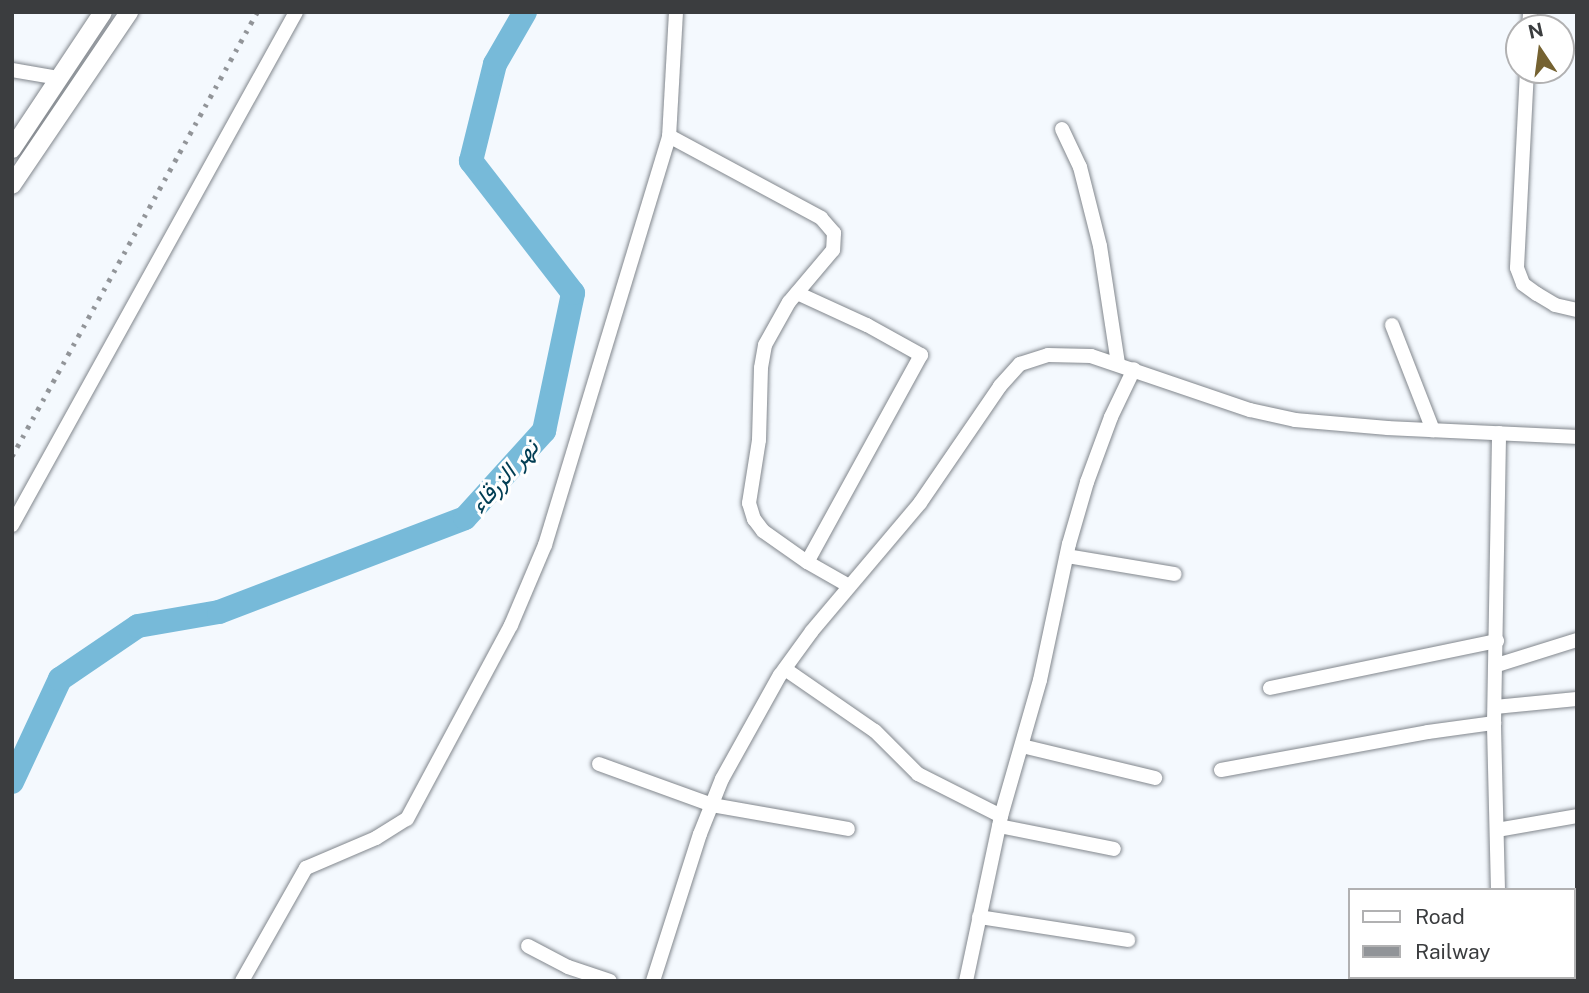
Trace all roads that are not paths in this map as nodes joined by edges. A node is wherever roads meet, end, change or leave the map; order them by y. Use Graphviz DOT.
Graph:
graph roads {
  1 [pos="103,12"];
  2 [pos="129,12"];
  3 [pos="296,12"];
  4 [pos="676,12"];
  5 [pos="12,56"];
  6 [pos="18,70"];
  7 [pos="59,78"];
  8 [pos="1526,84"];
  9 [pos="1062,129"];
  10 [pos="669,136"];
  11 [pos="12,149"];
  12 [pos="12,185"];
  13 [pos="797,293"];
  14 [pos="1577,310"];
  15 [pos="1392,325"];
  16 [pos="1118,363"];
  17 [pos="1134,369"];
  18 [pos="1433,430"];
  19 [pos="1499,433"];
  20 [pos="1577,437"];
  21 [pos="12,524"];
  22 [pos="1067,556"];
  23 [pos="807,562"];
  24 [pos="1175,574"];
  25 [pos="849,586"];
  26 [pos="1577,640"];
  27 [pos="1497,641"];
  28 [pos="1497,665"];
  29 [pos="785,668"];
  30 [pos="1270,688"];
  31 [pos="1577,699"];
  32 [pos="1495,707"];
  33 [pos="1494,723"];
  34 [pos="1022,746"];
  35 [pos="599,764"];
  36 [pos="1221,770"];
  37 [pos="1155,778"];
  38 [pos="712,805"];
  39 [pos="1577,816"];
  40 [pos="1000,821"];
  41 [pos="848,829"];
  42 [pos="1497,830"];
  43 [pos="1114,849"];
  44 [pos="1498,888"];
  45 [pos="979,917"];
  46 [pos="1128,940"];
  47 [pos="528,946"];
  48 [pos="242,981"];
  49 [pos="610,981"];
  50 [pos="653,981"];
  51 [pos="966,981"];
  1 -- 7 [label="main road"];
  2 -- 12 [label="main road"];
  3 -- 21 [label="street"];
  4 -- 10 [label="street"];
  5 -- 6 [label="street"];
  6 -- 7 [label="street"];
  7 -- 11 [label="main road"];
  8 -- 14 [label="street"];
  9 -- 16 [label="street"];
  10 -- 13 [label="street"];
  10 -- 48 [label="street"];
  13 -- 23 [label="street"];
  13 -- 23 [label="street"];
  15 -- 18 [label="street"];
  16 -- 17 [label="street"];
  16 -- 25 [label="street"];
  17 -- 18 [label="street"];
  17 -- 22 [label="street"];
  18 -- 19 [label="street"];
  19 -- 20 [label="street"];
  19 -- 27 [label="street"];
  22 -- 24 [label="street"];
  22 -- 34 [label="street"];
  23 -- 25 [label="street"];
  25 -- 29 [label="street"];
  26 -- 28 [label="street"];
  27 -- 28 [label="street"];
  27 -- 30 [label="street"];
  28 -- 32 [label="street"];
  29 -- 38 [label="street"];
  29 -- 40 [label="street"];
  31 -- 32 [label="street"];
  32 -- 33 [label="street"];
  33 -- 36 [label="street"];
  33 -- 42 [label="street"];
  34 -- 37 [label="street"];
  34 -- 40 [label="street"];
  35 -- 38 [label="street"];
  38 -- 41 [label="street"];
  38 -- 50 [label="street"];
  39 -- 42 [label="street"];
  40 -- 43 [label="street"];
  40 -- 45 [label="street"];
  42 -- 44 [label="street"];
  45 -- 46 [label="street"];
  45 -- 51 [label="street"];
  47 -- 49 [label="street"];
}
